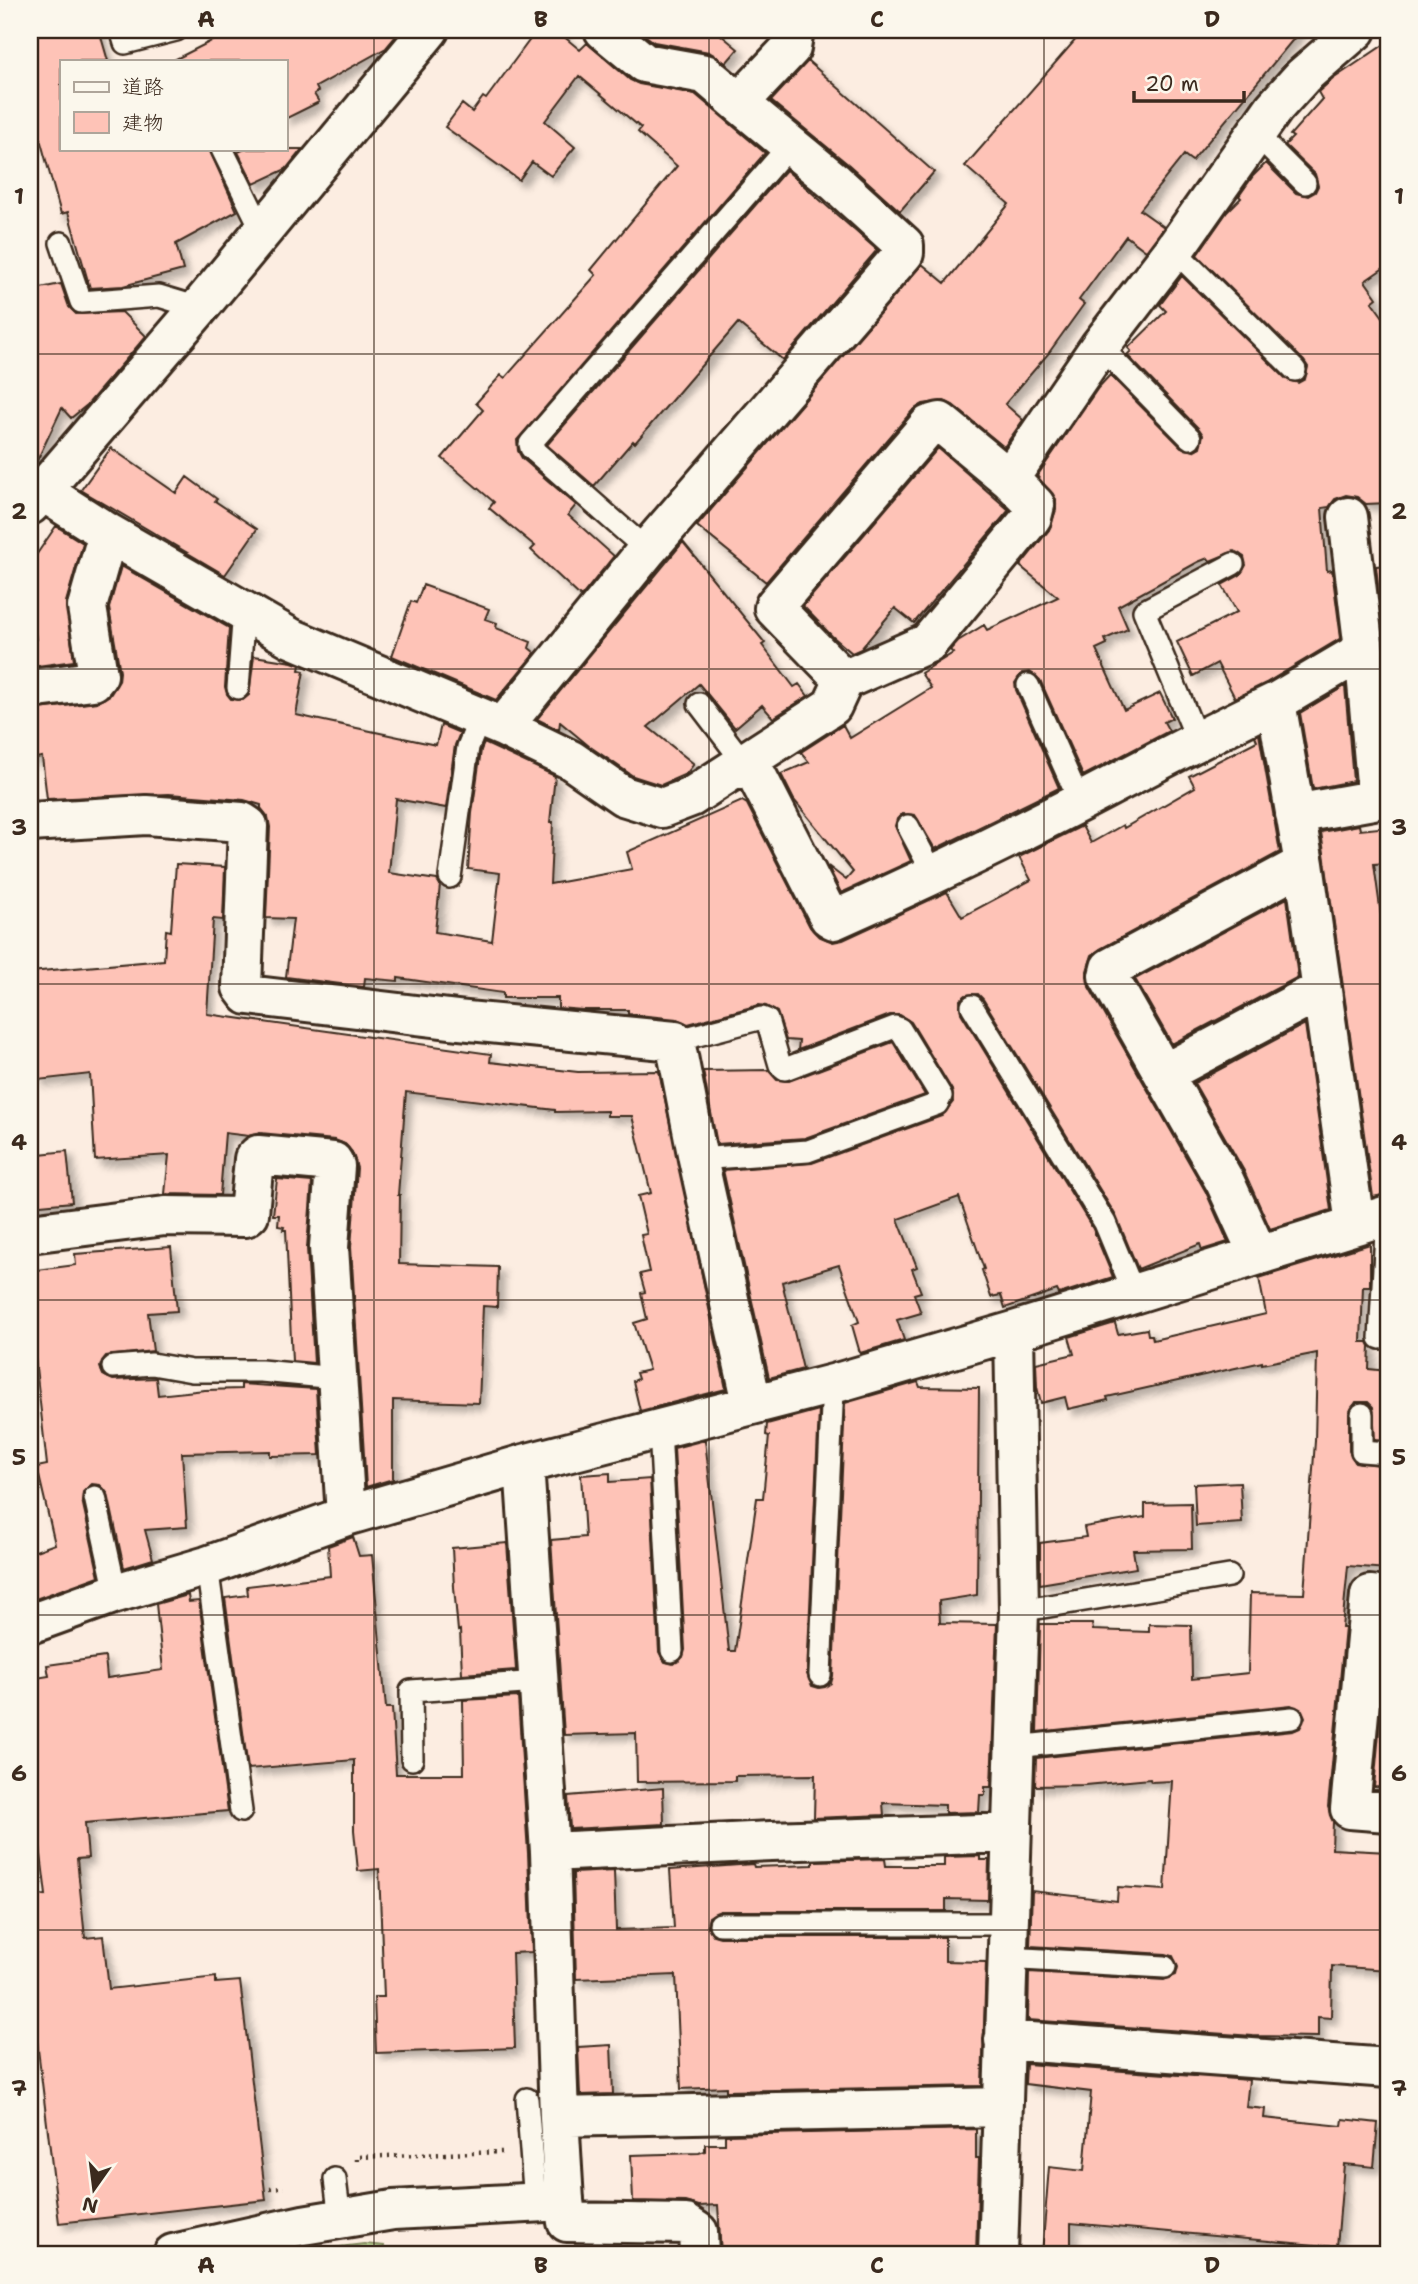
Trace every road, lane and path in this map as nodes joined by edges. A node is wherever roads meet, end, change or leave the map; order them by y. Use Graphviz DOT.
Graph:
graph roads {
  1 [pos="121,30"];
  2 [pos="176,30"];
  3 [pos="429,30"];
  4 [pos="604,30"];
  5 [pos="794,30"];
  6 [pos="1348,32"];
  7 [pos="739,103"];
  8 [pos="1255,133"];
  9 [pos="789,146"];
  10 [pos="222,150"];
  11 [pos="1305,183"];
  12 [pos="262,230"];
  13 [pos="61,243"];
  14 [pos="1174,250"];
  15 [pos="199,308"];
  16 [pos="1100,346"];
  17 [pos="1295,370"];
  18 [pos="1190,438"];
  19 [pos="1009,478"];
  20 [pos="36,498"];
  21 [pos="1348,517"];
  22 [pos="108,533"];
  23 [pos="647,550"];
  24 [pos="1233,564"];
  25 [pos="244,610"];
  26 [pos="1364,650"];
  27 [pos="844,680"];
  28 [pos="1028,685"];
  29 [pos="238,688"];
  30 [pos="30,689"];
  31 [pos="1276,702"];
  32 [pos="699,704"];
  33 [pos="492,723"];
  34 [pos="1197,739"];
  35 [pos="747,761"];
  36 [pos="1080,802"];
  37 [pos="1295,814"];
  38 [pos="30,822"];
  39 [pos="908,826"];
  40 [pos="1304,864"];
  41 [pos="934,875"];
  42 [pos="450,877"];
  43 [pos="1321,990"];
  44 [pos="972,1006"];
  45 [pos="675,1041"];
  46 [pos="1165,1073"];
  47 [pos="698,1159"];
  48 [pos="1377,1218"];
  49 [pos="30,1233"];
  50 [pos="1258,1254"];
  51 [pos="1134,1293"];
  52 [pos="1014,1331"];
  53 [pos="1380,1338"];
  54 [pos="113,1367"];
  55 [pos="336,1378"];
  56 [pos="833,1384"];
  57 [pos="752,1403"];
  58 [pos="1362,1414"];
  59 [pos="660,1430"];
  60 [pos="1388,1453"];
  61 [pos="524,1464"];
  62 [pos="95,1497"];
  63 [pos="346,1516"];
  64 [pos="207,1566"];
  65 [pos="1229,1576"];
  66 [pos="116,1593"];
  67 [pos="1388,1597"];
  68 [pos="1019,1611"];
  69 [pos="30,1624"];
  70 [pos="672,1651"];
  71 [pos="820,1675"];
  72 [pos="538,1682"];
  73 [pos="1292,1718"];
  74 [pos="1015,1747"];
  75 [pos="412,1759"];
  76 [pos="241,1811"];
  77 [pos="1388,1812"];
  78 [pos="1015,1833"];
  79 [pos="550,1852"];
  80 [pos="720,1924"];
  81 [pos="1007,1941"];
  82 [pos="1165,1967"];
  83 [pos="1004,2040"];
  84 [pos="1388,2068"];
  85 [pos="1002,2107"];
  86 [pos="543,2108"];
  87 [pos="513,2151"];
  88 [pos="358,2170"];
  89 [pos="335,2179"];
  90 [pos="538,2208"];
  91 [pos="340,2219"];
  92 [pos="173,2254"];
  93 [pos="699,2254"];
  94 [pos="998,2254"];
  1 -- 2 [label="lane"];
  3 -- 12 [label="street"];
  4 -- 7 [label="street"];
  5 -- 7 [label="street"];
  6 -- 8 [label="street"];
  7 -- 9 [label="street"];
  8 -- 11 [label="lane"];
  8 -- 14 [label="street"];
  9 -- 23 [label="street"];
  9 -- 23 [label="lane"];
  10 -- 12 [label="lane"];
  12 -- 15 [label="street"];
  13 -- 15 [label="lane"];
  14 -- 16 [label="street"];
  14 -- 17 [label="lane"];
  15 -- 20 [label="street"];
  16 -- 18 [label="lane"];
  16 -- 19 [label="street"];
  19 -- 27 [label="street"];
  19 -- 27 [label="street"];
  20 -- 22 [label="street"];
  21 -- 26 [label="street"];
  22 -- 25 [label="street"];
  22 -- 30 [label="street"];
  23 -- 33 [label="street"];
  24 -- 34 [label="lane"];
  25 -- 29 [label="lane"];
  25 -- 33 [label="street"];
  26 -- 31 [label="street"];
  26 -- 37 [label="street"];
  27 -- 35 [label="street"];
  28 -- 36 [label="lane"];
  31 -- 34 [label="street"];
  31 -- 37 [label="street"];
  32 -- 35 [label="lane"];
  33 -- 35 [label="street"];
  33 -- 42 [label="lane"];
  34 -- 36 [label="street"];
  35 -- 41 [label="street"];
  36 -- 41 [label="street"];
  37 -- 40 [label="street"];
  38 -- 45 [label="street"];
  39 -- 41 [label="lane"];
  40 -- 43 [label="street"];
  40 -- 46 [label="street"];
  43 -- 46 [label="street"];
  43 -- 48 [label="street"];
  44 -- 51 [label="lane"];
  45 -- 47 [label="street"];
  45 -- 47 [label="lane"];
  46 -- 50 [label="street"];
  47 -- 57 [label="street"];
  48 -- 50 [label="street"];
  48 -- 53 [label="lane"];
  49 -- 55 [label="street"];
  50 -- 51 [label="street"];
  51 -- 52 [label="street"];
  52 -- 56 [label="street"];
  52 -- 68 [label="street"];
  54 -- 55 [label="lane"];
  55 -- 63 [label="street"];
  56 -- 57 [label="street"];
  56 -- 71 [label="lane"];
  57 -- 59 [label="street"];
  58 -- 60 [label="lane"];
  59 -- 61 [label="street"];
  59 -- 70 [label="lane"];
  61 -- 63 [label="street"];
  61 -- 72 [label="street"];
  62 -- 66 [label="lane"];
  63 -- 64 [label="street"];
  64 -- 66 [label="street"];
  64 -- 76 [label="lane"];
  65 -- 68 [label="lane"];
  66 -- 69 [label="street"];
  67 -- 77 [label="street"];
  68 -- 74 [label="street"];
  72 -- 75 [label="lane"];
  72 -- 79 [label="street"];
  73 -- 74 [label="lane"];
  74 -- 78 [label="street"];
  78 -- 79 [label="street"];
  78 -- 81 [label="street"];
  79 -- 86 [label="street"];
  80 -- 81 [label="lane"];
  81 -- 82 [label="lane"];
  81 -- 83 [label="street"];
  83 -- 84 [label="street"];
  83 -- 85 [label="street"];
  85 -- 86 [label="street"];
  85 -- 94 [label="street"];
  86 -- 90 [label="street"];
  87 -- 88 [label="path"];
  89 -- 91 [label="lane"];
  90 -- 91 [label="street"];
  90 -- 93 [label="street"];
  91 -- 92 [label="street"];
}
